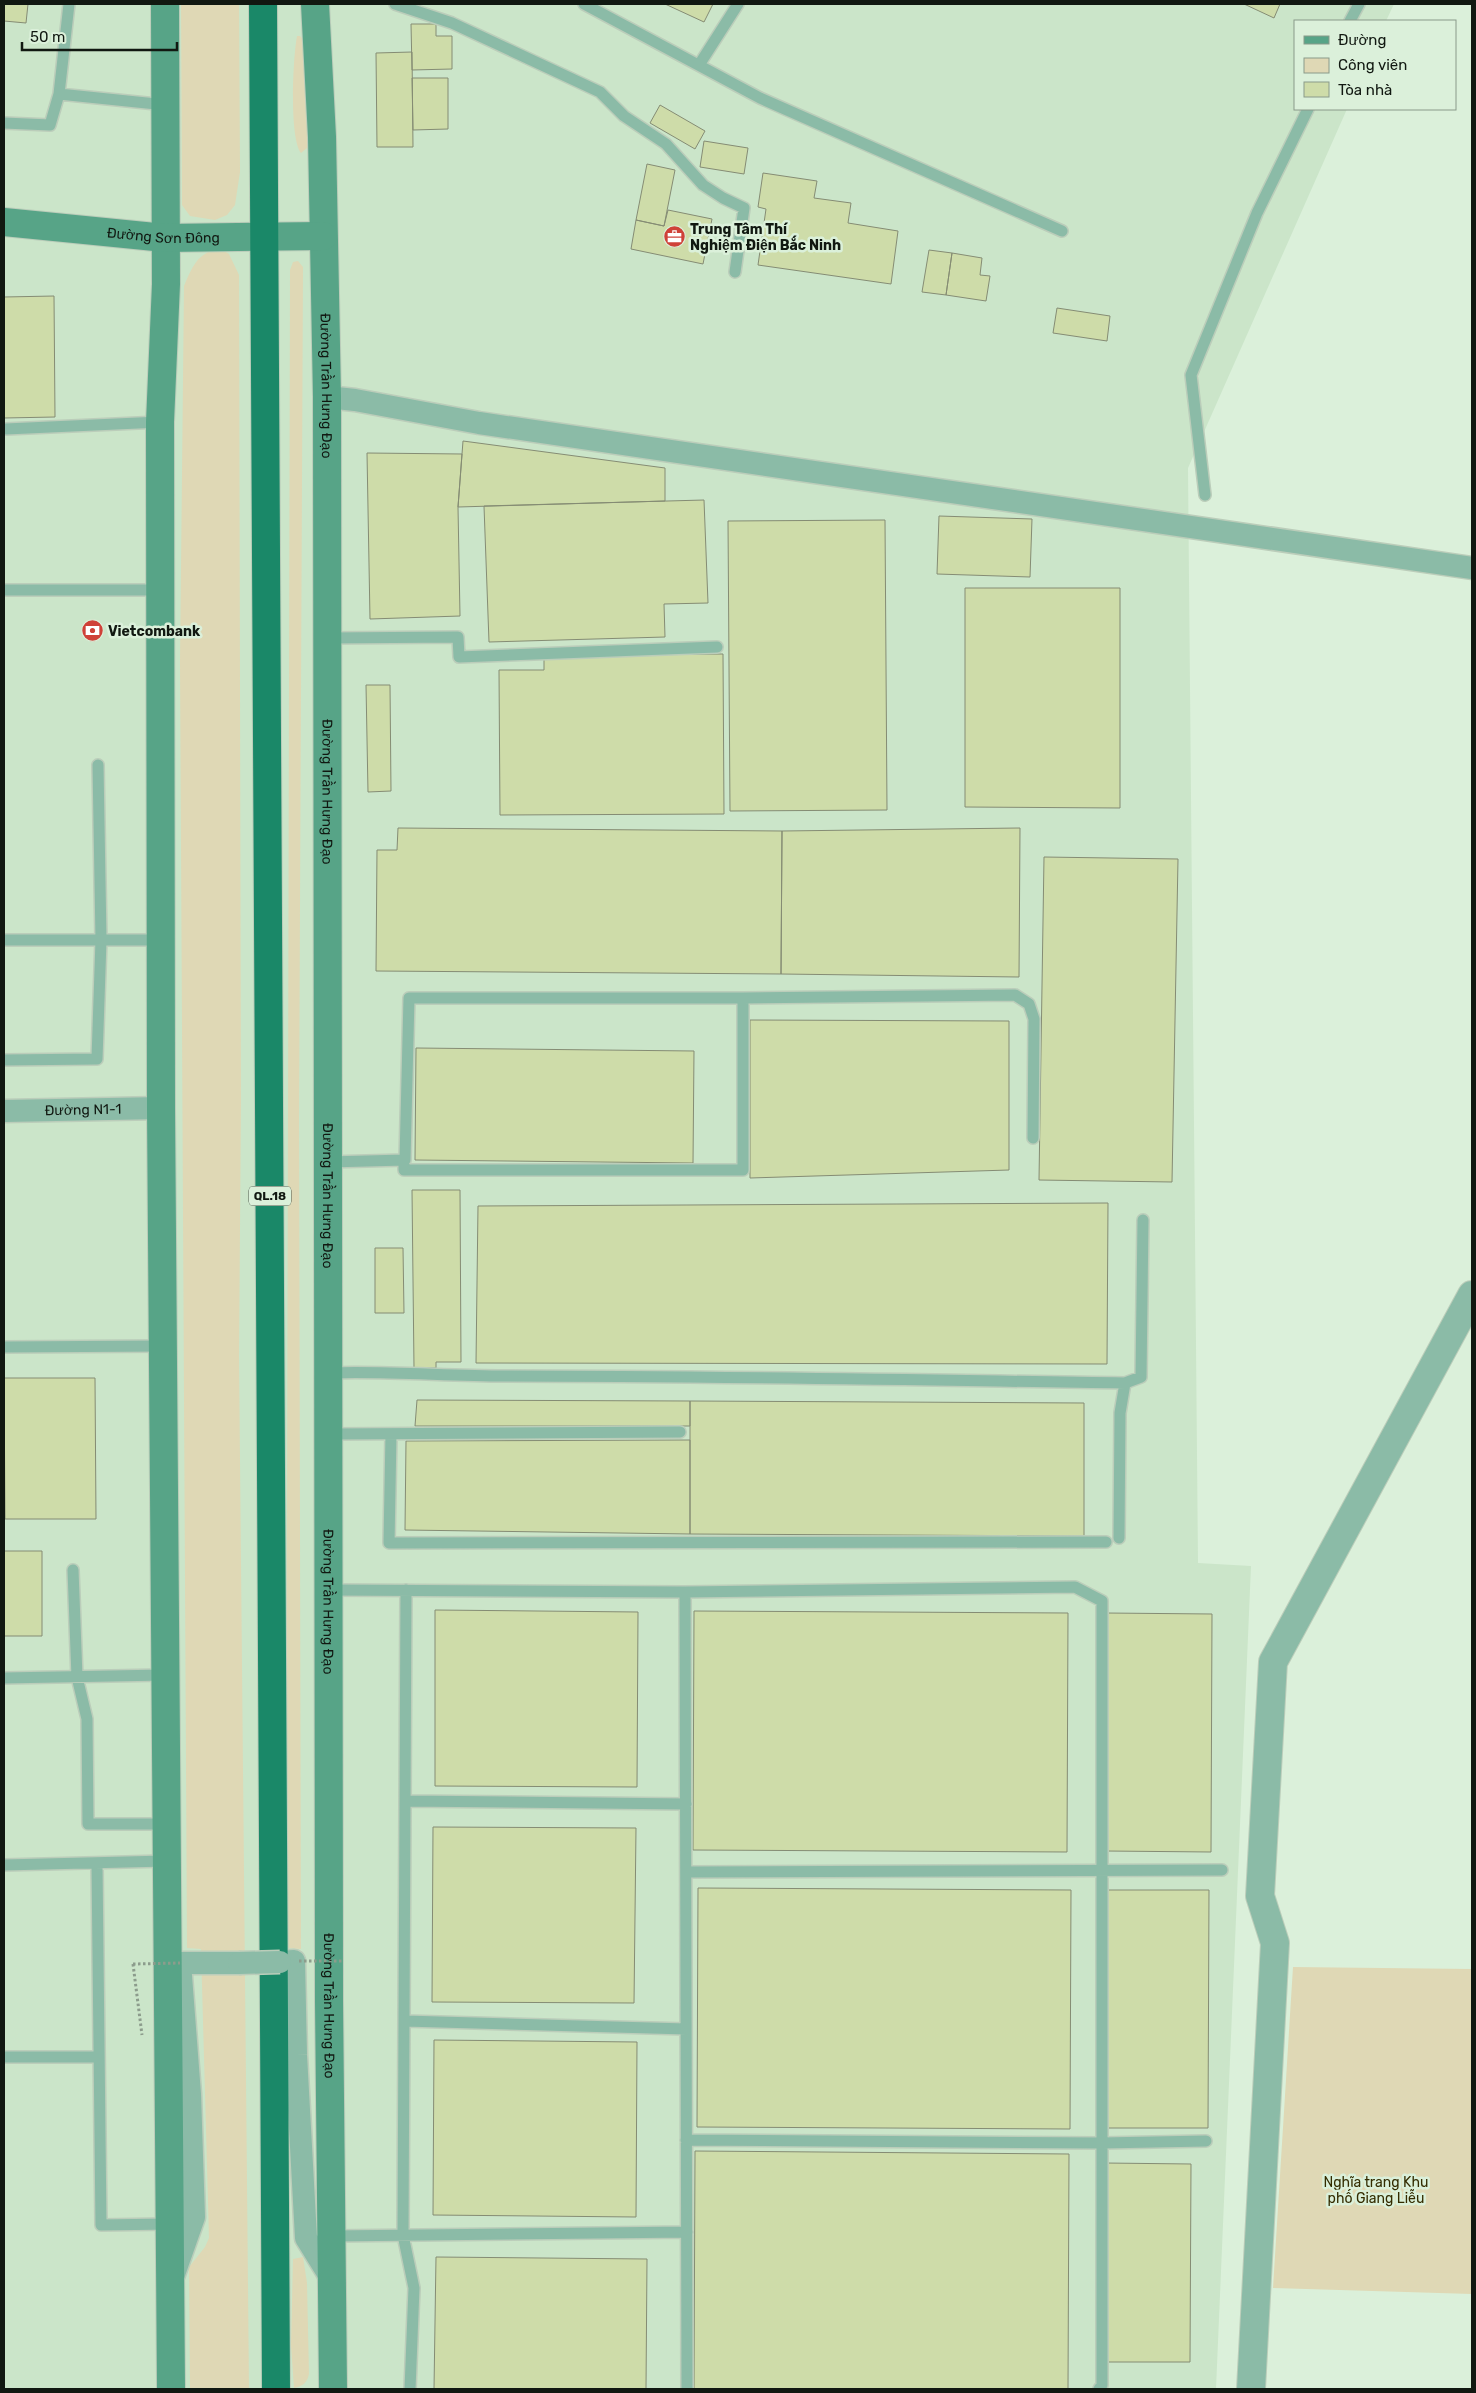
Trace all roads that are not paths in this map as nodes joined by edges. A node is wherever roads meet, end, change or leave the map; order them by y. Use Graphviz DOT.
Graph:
graph roads {
  1 [pos="69,4"];
  2 [pos="165,4"];
  3 [pos="263,4"];
  4 [pos="315,4"];
  5 [pos="395,4"];
  6 [pos="584,4"];
  7 [pos="738,4"];
  8 [pos="1359,4"];
  9 [pos="1351,20"];
  10 [pos="699,65"];
  11 [pos="59,94"];
  12 [pos="166,105"];
  13 [pos="1308,110"];
  14 [pos="4,123"];
  15 [pos="4,222"];
  16 [pos="1062,231"];
  17 [pos="323,236"];
  18 [pos="265,237"];
  19 [pos="165,238"];
  20 [pos="735,272"];
  21 [pos="327,397"];
  22 [pos="160,422"];
  23 [pos="6,428"];
  24 [pos="1205,495"];
  25 [pos="1472,568"];
  26 [pos="5,590"];
  27 [pos="160,590"];
  28 [pos="328,638"];
  29 [pos="717,647"];
  30 [pos="98,765"];
  31 [pos="4,940"];
  32 [pos="101,940"];
  33 [pos="163,940"];
  34 [pos="743,998"];
  35 [pos="4,1060"];
  36 [pos="161,1108"];
  37 [pos="4,1111"];
  38 [pos="1033,1138"];
  39 [pos="404,1160"];
  40 [pos="328,1162"];
  41 [pos="1143,1220"];
  42 [pos="1472,1295"];
  43 [pos="163,1346"];
  44 [pos="4,1348"];
  45 [pos="329,1373"];
  46 [pos="1125,1383"];
  47 [pos="680,1432"];
  48 [pos="328,1434"];
  49 [pos="391,1434"];
  50 [pos="1119,1538"];
  51 [pos="1106,1542"];
  52 [pos="73,1570"];
  53 [pos="328,1590"];
  54 [pos="406,1590"];
  55 [pos="685,1592"];
  56 [pos="164,1675"];
  57 [pos="77,1676"];
  58 [pos="4,1678"];
  59 [pos="405,1801"];
  60 [pos="686,1804"];
  61 [pos="166,1824"];
  62 [pos="166,1861"];
  63 [pos="4,1865"];
  64 [pos="97,1865"];
  65 [pos="1222,1870"];
  66 [pos="1102,1871"];
  67 [pos="686,1872"];
  68 [pos="405,2021"];
  69 [pos="686,2029"];
  70 [pos="4,2057"];
  71 [pos="99,2057"];
  72 [pos="686,2140"];
  73 [pos="1206,2141"];
  74 [pos="1102,2143"];
  75 [pos="171,2224"];
  76 [pos="687,2232"];
  77 [pos="403,2235"];
  78 [pos="333,2236"];
  79 [pos="172,2279"];
  80 [pos="334,2283"];
  81 [pos="171,2389"];
  82 [pos="276,2389"];
  83 [pos="333,2389"];
  84 [pos="410,2389"];
  85 [pos="687,2389"];
  86 [pos="1099,2389"];
  87 [pos="1251,2389"];
  1 -- 11 [label="lane"];
  2 -- 12 [label="main road"];
  3 -- 18 [label="highway, QL.18"];
  4 -- 17 [label="main road, Đường Trần Hưng Đạo"];
  5 -- 20 [label="lane"];
  6 -- 10 [label="lane"];
  7 -- 10 [label="lane"];
  8 -- 9 [label="lane"];
  10 -- 16 [label="lane"];
  11 -- 12 [label="lane"];
  11 -- 14 [label="lane"];
  12 -- 19 [label="main road"];
  13 -- 24 [label="lane"];
  15 -- 19 [label="main road, Đường Sơn Đông"];
  17 -- 18 [label="main road, Đường Sơn Đông"];
  17 -- 21 [label="main road, Đường Trần Hưng Đạo"];
  18 -- 19 [label="main road, Đường Sơn Đông"];
  18 -- 82 [label="highway, QL.18"];
  19 -- 22 [label="main road"];
  21 -- 25 [label="street"];
  21 -- 28 [label="main road, Đường Trần Hưng Đạo"];
  22 -- 23 [label="lane"];
  22 -- 27 [label="main road"];
  26 -- 27 [label="lane"];
  27 -- 33 [label="main road"];
  28 -- 29 [label="lane"];
  28 -- 40 [label="main road, Đường Trần Hưng Đạo"];
  30 -- 32 [label="lane"];
  31 -- 32 [label="lane"];
  32 -- 33 [label="lane"];
  32 -- 35 [label="lane"];
  33 -- 36 [label="main road"];
  34 -- 38 [label="lane"];
  34 -- 39 [label="lane"];
  34 -- 39 [label="lane"];
  36 -- 37 [label="street, Đường N1-1"];
  36 -- 43 [label="main road"];
  39 -- 40 [label="lane"];
  40 -- 45 [label="main road, Đường Trần Hưng Đạo"];
  41 -- 46 [label="lane"];
  42 -- 87 [label="street"];
  43 -- 44 [label="lane"];
  43 -- 56 [label="main road"];
  45 -- 46 [label="lane"];
  45 -- 48 [label="main road, Đường Trần Hưng Đạo"];
  46 -- 50 [label="lane"];
  47 -- 49 [label="lane"];
  48 -- 49 [label="lane"];
  48 -- 53 [label="main road, Đường Trần Hưng Đạo"];
  49 -- 51 [label="lane"];
  52 -- 57 [label="lane"];
  53 -- 54 [label="lane"];
  53 -- 78 [label="main road, Đường Trần Hưng Đạo"];
  54 -- 55 [label="lane"];
  54 -- 59 [label="lane"];
  55 -- 60 [label="lane"];
  55 -- 66 [label="lane"];
  56 -- 57 [label="lane"];
  56 -- 61 [label="main road"];
  57 -- 58 [label="lane"];
  57 -- 61 [label="lane"];
  59 -- 60 [label="lane"];
  59 -- 68 [label="lane"];
  60 -- 67 [label="lane"];
  61 -- 62 [label="main road"];
  62 -- 64 [label="lane"];
  62 -- 75 [label="main road"];
  63 -- 64 [label="lane"];
  64 -- 71 [label="lane"];
  65 -- 66 [label="lane"];
  66 -- 67 [label="lane"];
  66 -- 74 [label="lane"];
  67 -- 69 [label="lane"];
  68 -- 69 [label="lane"];
  68 -- 77 [label="lane"];
  69 -- 72 [label="lane"];
  70 -- 71 [label="lane"];
  71 -- 75 [label="lane"];
  72 -- 74 [label="lane"];
  72 -- 76 [label="lane"];
  73 -- 74 [label="lane"];
  74 -- 86 [label="lane"];
  75 -- 79 [label="main road"];
  76 -- 77 [label="lane"];
  76 -- 85 [label="lane"];
  77 -- 78 [label="lane"];
  77 -- 84 [label="lane"];
  78 -- 80 [label="main road, Đường Trần Hưng Đạo"];
  79 -- 80 [label="street, bridge"];
  79 -- 81 [label="main road"];
  80 -- 83 [label="main road, Đường Trần Hưng Đạo"];
}
